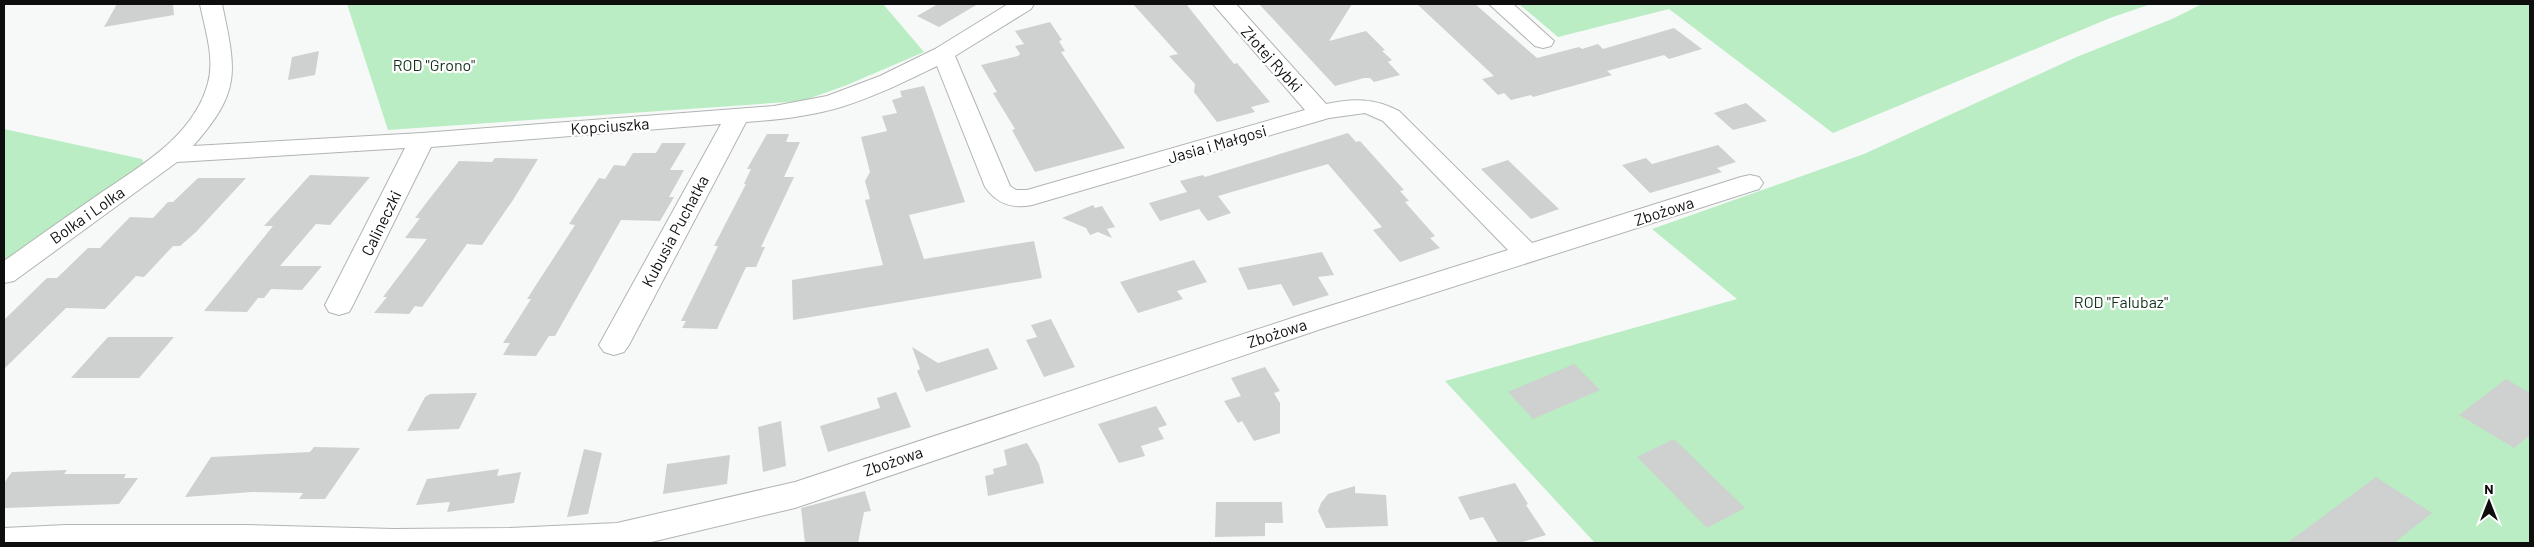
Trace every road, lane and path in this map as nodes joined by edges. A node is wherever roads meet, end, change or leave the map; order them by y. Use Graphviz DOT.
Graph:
graph roads {
  1 [pos="211,4"];
  2 [pos="1224,4"];
  3 [pos="1500,4"];
  4 [pos="1017,5"];
  5 [pos="1542,41"];
  6 [pos="943,54"];
  7 [pos="1321,113"];
  8 [pos="737,117"];
  9 [pos="422,140"];
  10 [pos="171,156"];
  11 [pos="1750,183"];
  12 [pos="1528,254"];
  13 [pos="4,274"];
  14 [pos="340,306"];
  15 [pos="614,345"];
  16 [pos="624,540"];
  17 [pos="255,541"];
  18 [pos="4,542"];
  1 -- 10 [label="street, Bolka i Lolka"];
  2 -- 7 [label="street, Złotej Rybki"];
  3 -- 5 [label="street"];
  4 -- 6 [label="street, Kopciuszka"];
  6 -- 7 [label="street, Jasia i Małgosi"];
  6 -- 8 [label="street, Kopciuszka"];
  7 -- 12 [label="street, Jasia i Małgosi"];
  8 -- 9 [label="street, Kopciuszka"];
  8 -- 15 [label="street, Kubusia Puchatka"];
  9 -- 10 [label="street, Kopciuszka"];
  9 -- 14 [label="street, Calineczki"];
  10 -- 13 [label="street, Bolka i Lolka"];
  11 -- 12 [label="street, Zbożowa"];
  12 -- 16 [label="street, Zbożowa"];
  16 -- 17 [label="street, Zbożowa"];
  17 -- 18 [label="street, Zbożowa"];
}
